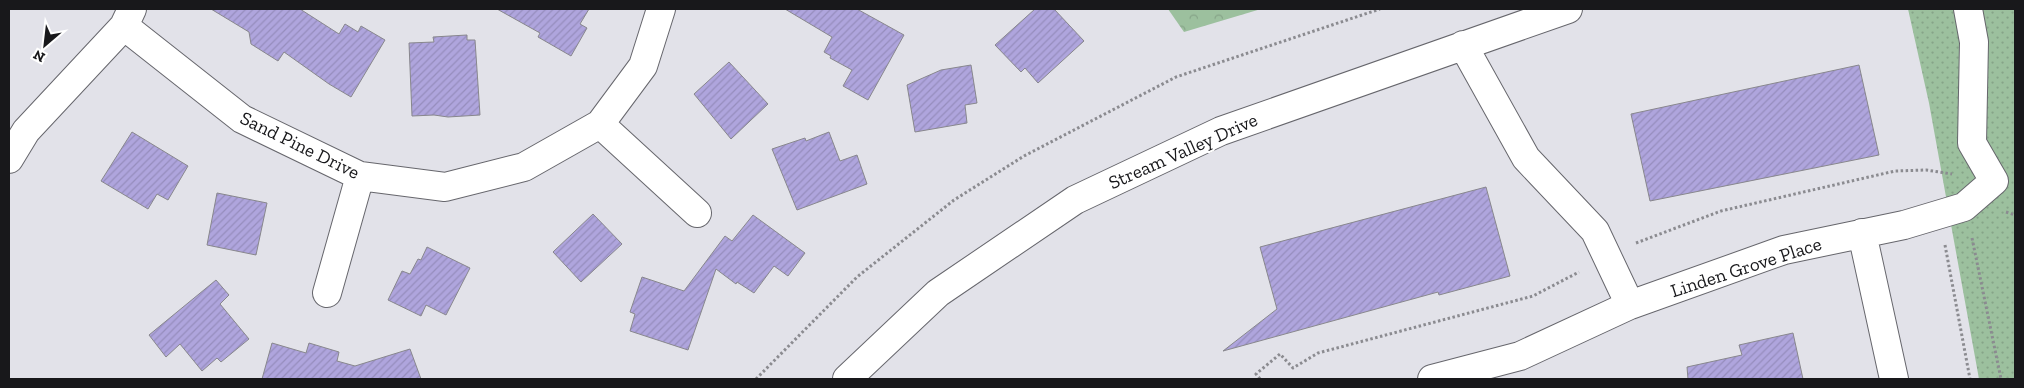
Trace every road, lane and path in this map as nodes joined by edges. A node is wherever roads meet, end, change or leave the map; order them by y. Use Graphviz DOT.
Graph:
graph roads {
  1 [pos="661,9"];
  2 [pos="1380,9"];
  3 [pos="1568,9"];
  4 [pos="1968,9"];
  5 [pos="128,18"];
  6 [pos="1463,45"];
  7 [pos="600,124"];
  8 [pos="9,159"];
  9 [pos="360,176"];
  10 [pos="697,214"];
  11 [pos="1971,231"];
  12 [pos="1862,233"];
  13 [pos="1944,243"];
  14 [pos="327,294"];
  15 [pos="1630,305"];
  16 [pos="756,379"];
  17 [pos="847,379"];
  18 [pos="1432,379"];
  19 [pos="1894,379"];
  20 [pos="1970,379"];
  21 [pos="2001,379"];
  1 -- 7 [label="street, Sand Pine Drive"];
  2 -- 16 [label="path"];
  3 -- 6 [label="street, Stream Valley Drive"];
  4 -- 12 [label="street, Linden Grove Place"];
  5 -- 8 [label="street"];
  5 -- 9 [label="street, Sand Pine Drive"];
  6 -- 15 [label="street"];
  6 -- 17 [label="street, Stream Valley Drive"];
  7 -- 9 [label="street, Sand Pine Drive"];
  7 -- 10 [label="street"];
  9 -- 14 [label="street"];
  11 -- 21 [label="path"];
  12 -- 15 [label="street, Linden Grove Place"];
  12 -- 19 [label="street"];
  13 -- 20 [label="path"];
  15 -- 18 [label="street, Linden Grove Place"];
}
